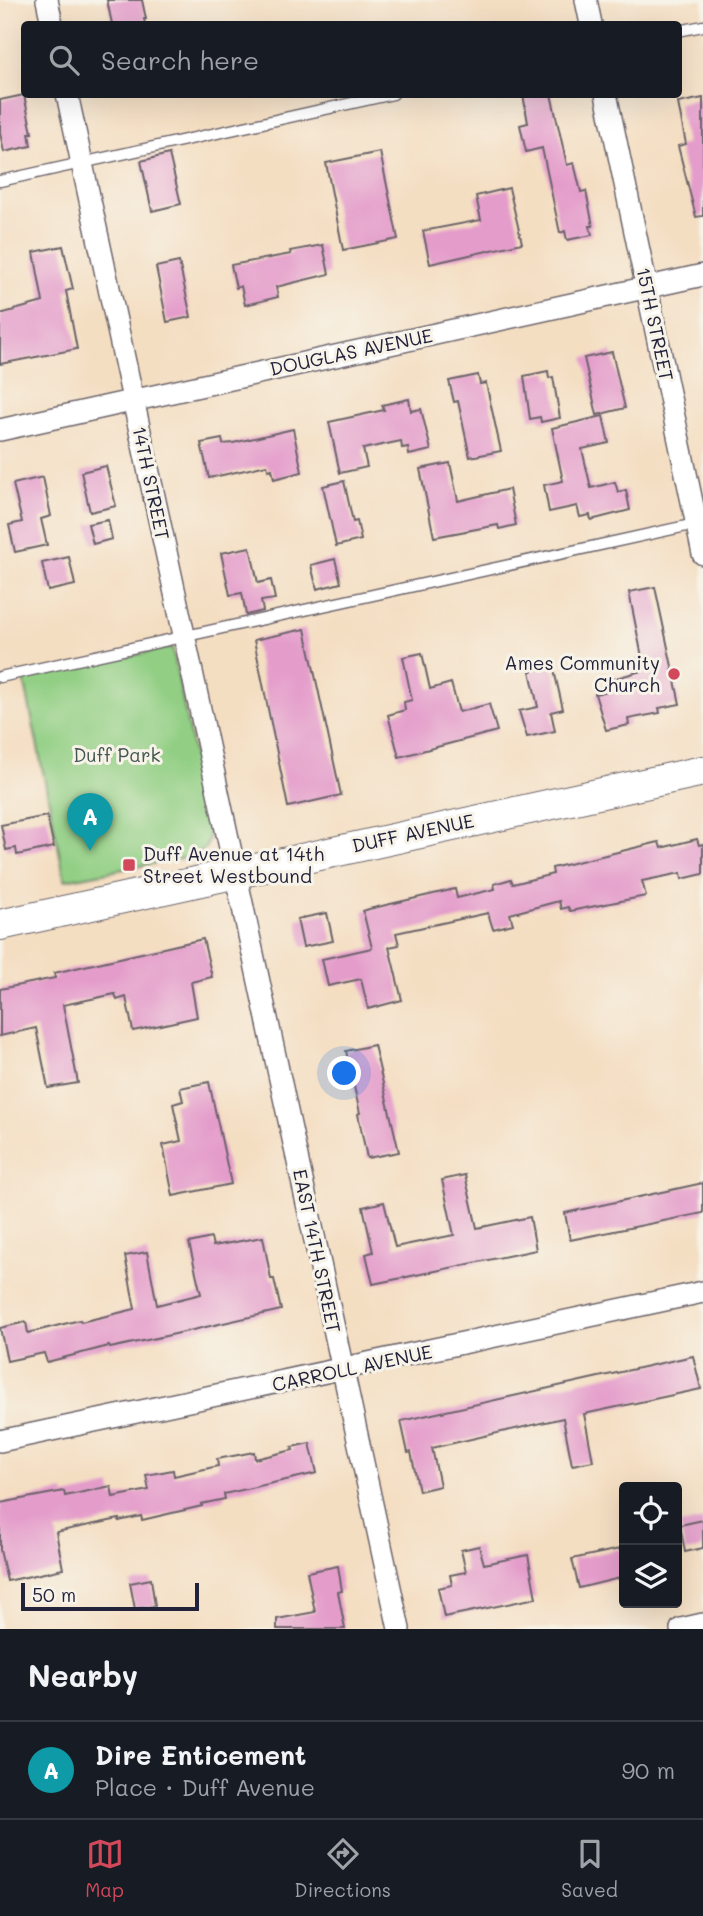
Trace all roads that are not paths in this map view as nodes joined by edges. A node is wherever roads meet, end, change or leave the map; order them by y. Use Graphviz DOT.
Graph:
graph roads {
  1 [pos="47,0"];
  2 [pos="586,0"];
  3 [pos="51,21"];
  4 [pos="590,21"];
  5 [pos="703,26"];
  6 [pos="682,30"];
  7 [pos="68,98"];
  8 [pos="375,98"];
  9 [pos="607,98"];
  10 [pos="82,164"];
  11 [pos="0,181"];
  12 [pos="703,275"];
  13 [pos="647,288"];
  14 [pos="133,400"];
  15 [pos="0,430"];
  16 [pos="700,523"];
  17 [pos="703,554"];
  18 [pos="185,635"];
  19 [pos="0,677"];
  20 [pos="703,771"];
  21 [pos="237,872"];
  22 [pos="0,925"];
  23 [pos="703,1292"];
  24 [pos="342,1370"];
  25 [pos="0,1441"];
  26 [pos="703,1624"];
  27 [pos="399,1629"];
  28 [pos="681,1629"];
  1 -- 3 [label="street"];
  2 -- 4 [label="street"];
  5 -- 6 [label="lane"];
  7 -- 10 [label="street, 14TH STREET"];
  8 -- 10 [label="lane"];
  9 -- 13 [label="street, 15TH STREET"];
  10 -- 11 [label="lane"];
  10 -- 14 [label="street, 14TH STREET"];
  12 -- 13 [label="street, DOUGLAS AVENUE"];
  13 -- 14 [label="street, DOUGLAS AVENUE"];
  13 -- 16 [label="street, 15TH STREET"];
  14 -- 15 [label="street, DOUGLAS AVENUE"];
  14 -- 18 [label="street, 14TH STREET"];
  16 -- 17 [label="street, 15TH STREET"];
  16 -- 18 [label="lane"];
  18 -- 19 [label="lane"];
  18 -- 21 [label="street, 14TH STREET"];
  20 -- 21 [label="main road, DUFF AVENUE"];
  21 -- 22 [label="main road, DUFF AVENUE"];
  21 -- 24 [label="street, EAST 14TH STREET"];
  23 -- 24 [label="street, CARROLL AVENUE"];
  24 -- 25 [label="street, CARROLL AVENUE"];
  24 -- 27 [label="street, EAST 14TH STREET"];
  26 -- 28 [label="street"];
}
